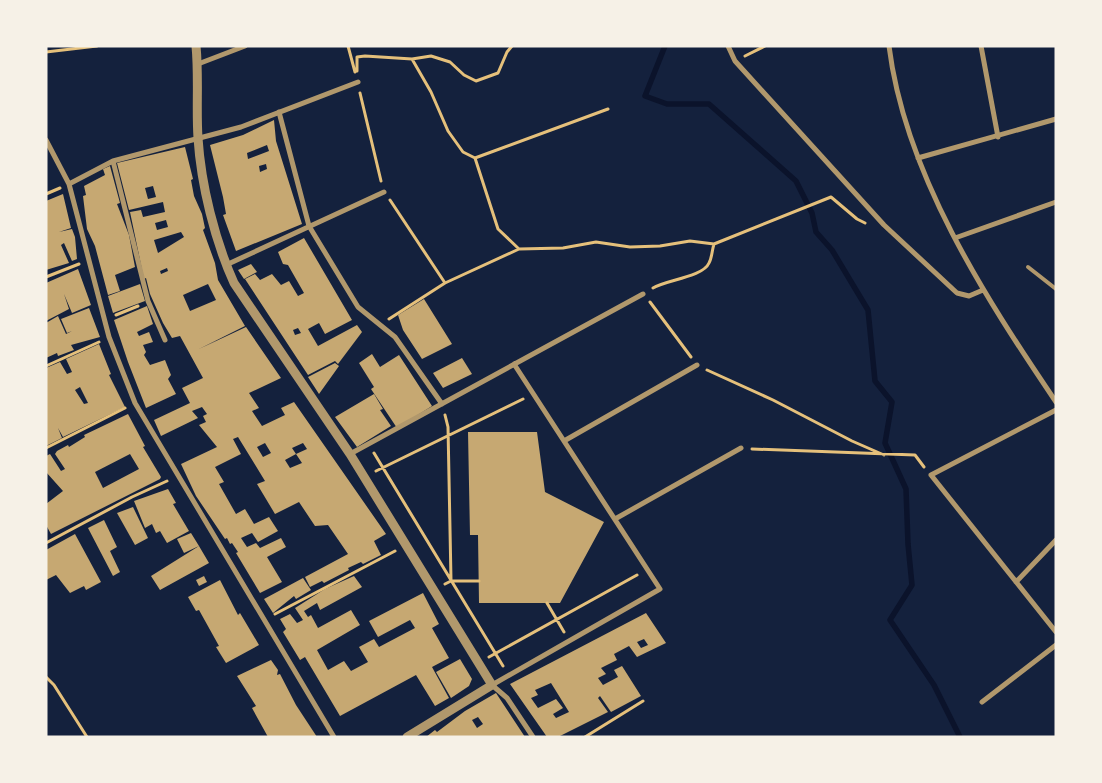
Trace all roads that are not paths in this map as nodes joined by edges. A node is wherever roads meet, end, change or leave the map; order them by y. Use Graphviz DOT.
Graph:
graph roads {
  1 [pos="196,46"];
  2 [pos="245,46"];
  3 [pos="728,46"];
  4 [pos="889,46"];
  5 [pos="982,46"];
  6 [pos="198,64"];
  7 [pos="358,82"];
  8 [pos="279,112"];
  9 [pos="1056,119"];
  10 [pos="998,137"];
  11 [pos="198,139"];
  12 [pos="46,140"];
  13 [pos="918,158"];
  14 [pos="113,161"];
  15 [pos="70,184"];
  16 [pos="384,192"];
  17 [pos="1056,202"];
  18 [pos="309,226"];
  19 [pos="956,238"];
  20 [pos="226,265"];
  21 [pos="1028,267"];
  22 [pos="1056,289"];
  23 [pos="983,290"];
  24 [pos="643,294"];
  25 [pos="165,340"];
  26 [pos="514,364"];
  27 [pos="696,365"];
  28 [pos="1056,402"];
  29 [pos="442,404"];
  30 [pos="1056,410"];
  31 [pos="564,441"];
  32 [pos="741,448"];
  33 [pos="350,454"];
  34 [pos="615,519"];
  35 [pos="1056,540"];
  36 [pos="1016,582"];
  37 [pos="1056,632"];
  38 [pos="1056,645"];
  39 [pos="492,685"];
  40 [pos="982,702"];
  41 [pos="334,737"];
  42 [pos="407,737"];
  43 [pos="533,737"];
  1 -- 6 [label="street"];
  2 -- 6 [label="street"];
  3 -- 23 [label="street"];
  4 -- 13 [label="street"];
  5 -- 10 [label="street"];
  6 -- 11 [label="street"];
  7 -- 8 [label="street"];
  8 -- 11 [label="street"];
  8 -- 18 [label="street"];
  9 -- 10 [label="street"];
  10 -- 13 [label="street"];
  11 -- 14 [label="street"];
  11 -- 20 [label="street"];
  12 -- 15 [label="street"];
  13 -- 19 [label="street"];
  14 -- 15 [label="street"];
  14 -- 25 [label="street"];
  15 -- 41 [label="street"];
  16 -- 18 [label="street"];
  17 -- 19 [label="street"];
  18 -- 20 [label="street"];
  18 -- 29 [label="street"];
  19 -- 23 [label="street"];
  20 -- 33 [label="street"];
  21 -- 22 [label="lane"];
  23 -- 28 [label="street"];
  24 -- 26 [label="street"];
  26 -- 29 [label="street"];
  26 -- 31 [label="street"];
  27 -- 31 [label="street"];
  29 -- 33 [label="street"];
  30 -- 36 [label="street"];
  31 -- 34 [label="street"];
  32 -- 34 [label="street"];
  33 -- 39 [label="street"];
  34 -- 39 [label="street"];
  35 -- 36 [label="street"];
  36 -- 37 [label="street"];
  38 -- 40 [label="street"];
  39 -- 42 [label="street"];
  39 -- 43 [label="street"];
}
